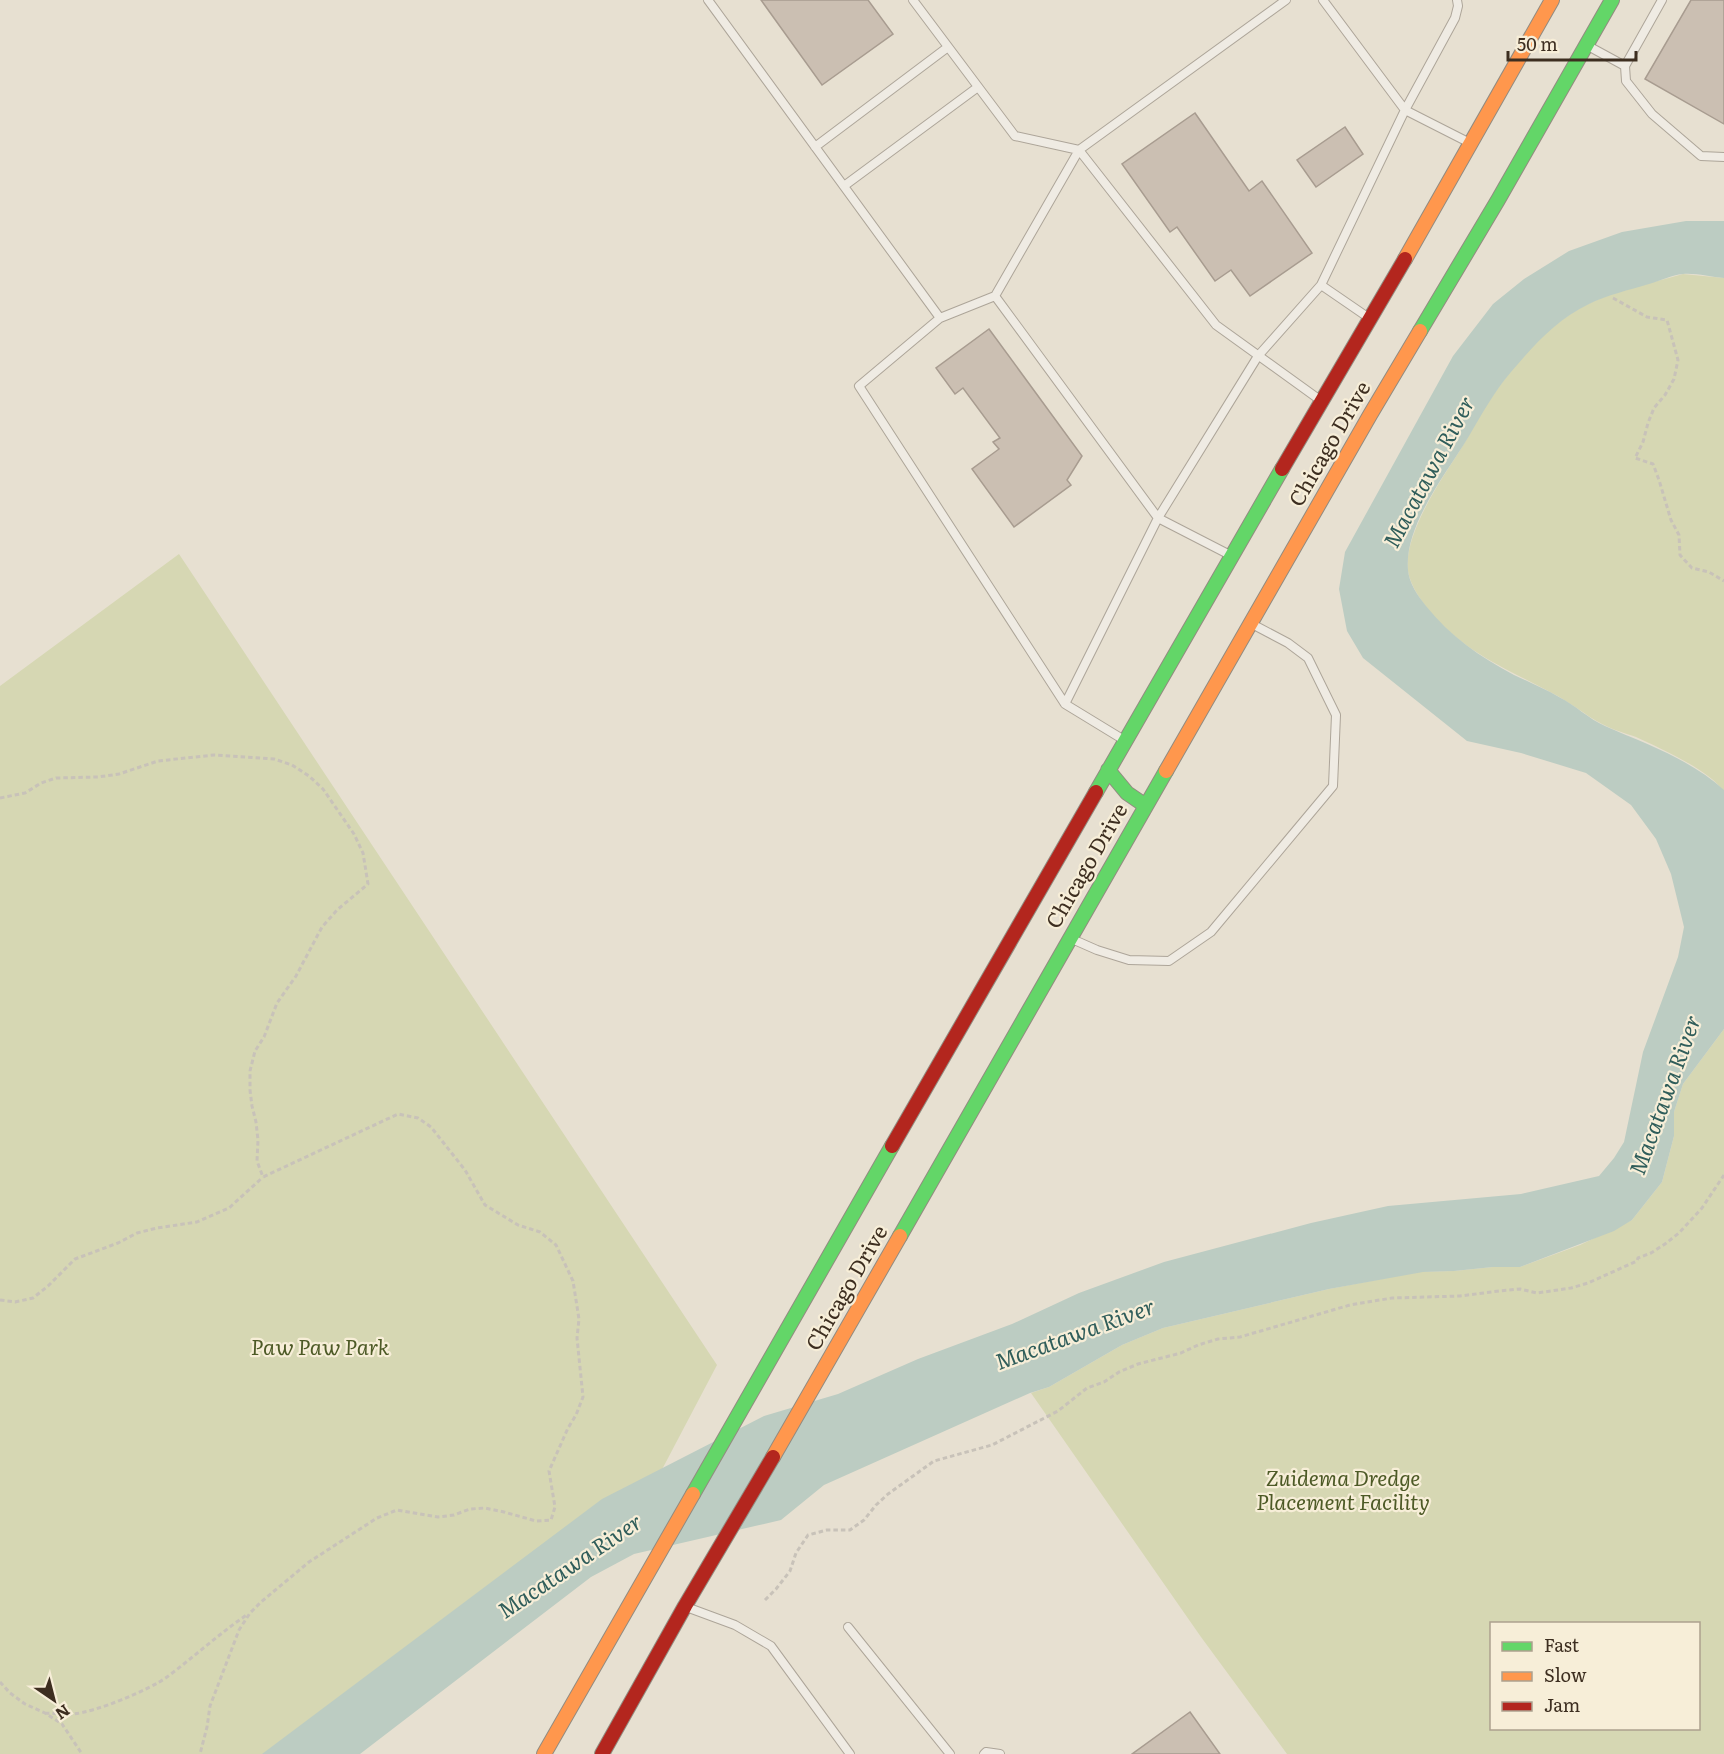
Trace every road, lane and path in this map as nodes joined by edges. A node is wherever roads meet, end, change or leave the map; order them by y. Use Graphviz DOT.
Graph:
graph roads {
  1 [pos="708,0"];
  2 [pos="913,0"];
  3 [pos="1286,0"];
  4 [pos="1323,0"];
  5 [pos="1457,0"];
  6 [pos="1551,0"];
  7 [pos="1612,0"];
  8 [pos="1662,0"];
  9 [pos="1590,12"];
  10 [pos="1578,33"];
  11 [pos="1586,45"];
  12 [pos="948,47"];
  13 [pos="1625,66"];
  14 [pos="978,87"];
  15 [pos="1405,110"];
  16 [pos="1470,142"];
  17 [pos="815,147"];
  18 [pos="1079,150"];
  19 [pos="1724,158"];
  20 [pos="1490,185"];
  21 [pos="844,186"];
  22 [pos="1498,200"];
  23 [pos="1321,285"];
  24 [pos="995,296"];
  25 [pos="1613,298"];
  26 [pos="940,318"];
  27 [pos="1371,319"];
  28 [pos="1258,356"];
  29 [pos="1321,401"];
  30 [pos="1158,518"];
  31 [pos="1232,556"];
  32 [pos="1724,581"];
  33 [pos="1251,623"];
  34 [pos="1065,704"];
  35 [pos="1125,741"];
  36 [pos="1108,770"];
  37 [pos="0,798"];
  38 [pos="1146,806"];
  39 [pos="1070,938"];
  40 [pos="1724,1175"];
  41 [pos="263,1177"];
  42 [pos="0,1300"];
  43 [pos="765,1600"];
  44 [pos="685,1606"];
  45 [pos="250,1613"];
  46 [pos="848,1627"];
  47 [pos="0,1682"];
  48 [pos="45,1713"];
  49 [pos="82,1754"];
  50 [pos="200,1754"];
  51 [pos="544,1754"];
  52 [pos="602,1754"];
  53 [pos="850,1754"];
  54 [pos="950,1754"];
  55 [pos="984,1754"];
  56 [pos="1000,1754"];
  1 -- 17 [label="lane"];
  2 -- 12 [label="lane"];
  3 -- 18 [label="lane"];
  4 -- 15 [label="lane"];
  5 -- 15 [label="lane"];
  6 -- 16 [label="main road, Chicago Drive"];
  7 -- 11 [label="main road, Chicago Drive"];
  8 -- 13 [label="lane"];
  9 -- 10 [label="main road"];
  11 -- 13 [label="lane"];
  11 -- 22 [label="main road, Chicago Drive"];
  12 -- 14 [label="lane"];
  12 -- 17 [label="lane"];
  13 -- 19 [label="lane"];
  14 -- 18 [label="lane"];
  14 -- 21 [label="lane"];
  15 -- 16 [label="lane"];
  15 -- 23 [label="lane"];
  16 -- 27 [label="main road, Chicago Drive"];
  17 -- 21 [label="lane"];
  18 -- 24 [label="lane"];
  18 -- 28 [label="lane"];
  20 -- 22 [label="main road"];
  21 -- 26 [label="lane"];
  22 -- 33 [label="main road, Chicago Drive"];
  23 -- 27 [label="lane"];
  23 -- 28 [label="lane"];
  24 -- 26 [label="lane"];
  24 -- 30 [label="lane"];
  25 -- 32 [label="path"];
  26 -- 34 [label="lane"];
  27 -- 29 [label="main road, Chicago Drive"];
  28 -- 29 [label="lane"];
  28 -- 30 [label="lane"];
  29 -- 31 [label="main road, Chicago Drive"];
  30 -- 31 [label="lane"];
  30 -- 34 [label="lane"];
  31 -- 35 [label="main road, Chicago Drive"];
  33 -- 38 [label="main road, Chicago Drive"];
  33 -- 39 [label="lane"];
  34 -- 35 [label="lane"];
  35 -- 36 [label="main road, Chicago Drive"];
  36 -- 38 [label="main road"];
  36 -- 51 [label="main road, Chicago Drive"];
  37 -- 41 [label="path"];
  38 -- 39 [label="main road, Chicago Drive"];
  39 -- 44 [label="main road, Chicago Drive"];
  40 -- 43 [label="path"];
  41 -- 42 [label="path"];
  41 -- 45 [label="path"];
  44 -- 52 [label="main road, Chicago Drive"];
  44 -- 53 [label="lane"];
  45 -- 48 [label="path"];
  45 -- 50 [label="path"];
  46 -- 54 [label="lane"];
  47 -- 48 [label="path"];
  48 -- 49 [label="path"];
  55 -- 56 [label="lane"];
}
